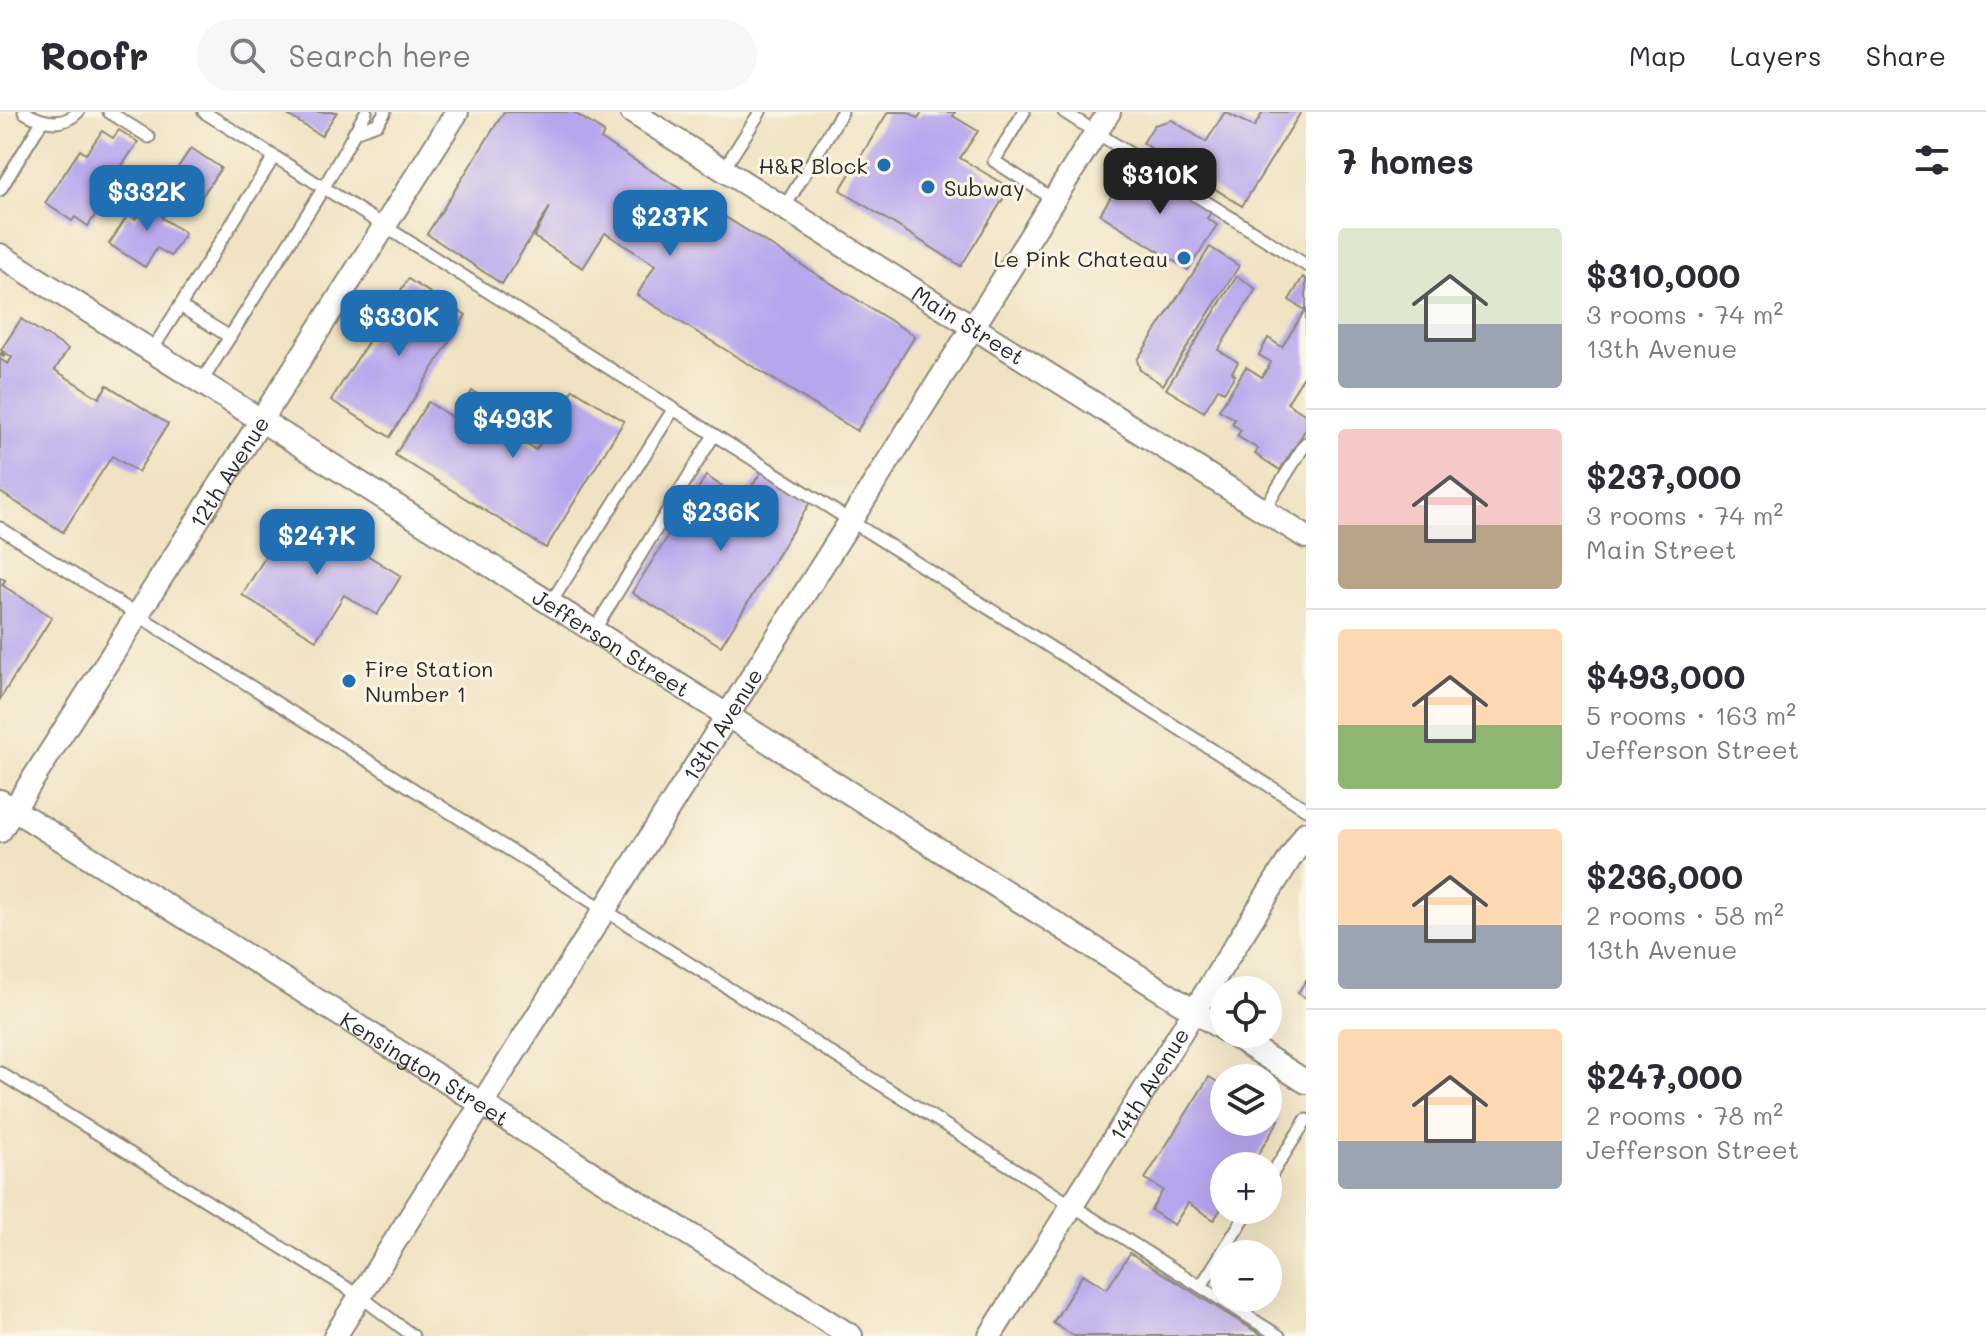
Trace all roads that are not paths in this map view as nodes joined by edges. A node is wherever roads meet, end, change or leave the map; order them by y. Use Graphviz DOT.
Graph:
graph roads {
  1 [pos="24,112"];
  2 [pos="78,112"];
  3 [pos="109,112"];
  4 [pos="204,112"];
  5 [pos="351,112"];
  6 [pos="366,112"];
  7 [pos="385,112"];
  8 [pos="457,112"];
  9 [pos="632,112"];
  10 [pos="760,112"];
  11 [pos="842,112"];
  12 [pos="1024,112"];
  13 [pos="1064,112"];
  14 [pos="1109,112"];
  15 [pos="41,123"];
  16 [pos="354,132"];
  17 [pos="1097,132"];
  18 [pos="149,137"];
  19 [pos="274,157"];
  20 [pos="723,170"];
  21 [pos="323,189"];
  22 [pos="0,190"];
  23 [pos="1053,199"];
  24 [pos="784,208"];
  25 [pos="385,228"];
  26 [pos="0,255"];
  27 [pos="1306,265"];
  28 [pos="180,306"];
  29 [pos="971,327"];
  30 [pos="230,337"];
  31 [pos="152,350"];
  32 [pos="202,381"];
  33 [pos="673,410"];
  34 [pos="264,420"];
  35 [pos="714,435"];
  36 [pos="1306,443"];
  37 [pos="1263,511"];
  38 [pos="852,521"];
  39 [pos="0,528"];
  40 [pos="1306,537"];
  41 [pos="549,604"];
  42 [pos="139,613"];
  43 [pos="593,632"];
  44 [pos="727,717"];
  45 [pos="7,805"];
  46 [pos="1306,809"];
  47 [pos="0,831"];
  48 [pos="1306,833"];
  49 [pos="605,909"];
  50 [pos="1194,1011"];
  51 [pos="1210,1021"];
  52 [pos="1253,1048"];
  53 [pos="0,1073"];
  54 [pos="1306,1082"];
  55 [pos="481,1105"];
  56 [pos="1306,1120"];
  57 [pos="1282,1158"];
  58 [pos="1073,1206"];
  59 [pos="1240,1224"];
  60 [pos="1201,1286"];
  61 [pos="360,1296"];
  62 [pos="335,1336"];
  63 [pos="413,1336"];
  64 [pos="851,1336"];
  65 [pos="990,1336"];
  66 [pos="1279,1336"];
  1 -- 15 [label="lane"];
  2 -- 15 [label="lane"];
  3 -- 18 [label="lane"];
  4 -- 19 [label="lane"];
  5 -- 16 [label="lane"];
  6 -- 16 [label="lane"];
  7 -- 16 [label="lane"];
  8 -- 25 [label="street, 12th Avenue"];
  9 -- 20 [label="street, Main Street"];
  10 -- 20 [label="lane"];
  11 -- 24 [label="lane"];
  12 -- 23 [label="lane"];
  13 -- 17 [label="lane"];
  14 -- 17 [label="street, 13th Avenue"];
  15 -- 22 [label="lane"];
  16 -- 21 [label="lane"];
  17 -- 23 [label="street, 13th Avenue"];
  17 -- 27 [label="lane"];
  19 -- 21 [label="lane"];
  19 -- 28 [label="lane"];
  20 -- 24 [label="street, Main Street"];
  21 -- 25 [label="lane"];
  21 -- 30 [label="lane"];
  23 -- 29 [label="street, 13th Avenue"];
  24 -- 29 [label="street, Main Street"];
  25 -- 33 [label="lane"];
  25 -- 34 [label="street, 12th Avenue"];
  26 -- 31 [label="street, Jefferson Street"];
  28 -- 30 [label="lane"];
  28 -- 31 [label="lane"];
  29 -- 37 [label="street, Main Street"];
  29 -- 38 [label="street, 13th Avenue"];
  30 -- 32 [label="lane"];
  31 -- 32 [label="street, Jefferson Street"];
  32 -- 34 [label="street, Jefferson Street"];
  33 -- 35 [label="lane"];
  33 -- 41 [label="lane"];
  34 -- 41 [label="street, Jefferson Street"];
  34 -- 42 [label="street, 12th Avenue"];
  35 -- 38 [label="lane"];
  35 -- 43 [label="lane"];
  36 -- 37 [label="lane"];
  37 -- 40 [label="street, Main Street"];
  38 -- 44 [label="street, 13th Avenue"];
  38 -- 46 [label="lane"];
  39 -- 42 [label="lane"];
  41 -- 43 [label="street, Jefferson Street"];
  42 -- 45 [label="street, 12th Avenue"];
  42 -- 49 [label="lane"];
  43 -- 44 [label="street, Jefferson Street"];
  44 -- 49 [label="street, 13th Avenue"];
  44 -- 50 [label="street, Jefferson Street"];
  45 -- 47 [label="street, 12th Avenue"];
  45 -- 55 [label="street, Kensington Street"];
  48 -- 50 [label="street, 14th Avenue"];
  49 -- 55 [label="street, 13th Avenue"];
  49 -- 58 [label="lane"];
  50 -- 51 [label="street, Jefferson Street"];
  50 -- 58 [label="street, 14th Avenue"];
  52 -- 54 [label="street"];
  53 -- 61 [label="lane"];
  55 -- 61 [label="street, 13th Avenue"];
  55 -- 64 [label="street, Kensington Street"];
  56 -- 57 [label="lane"];
  58 -- 60 [label="lane"];
  58 -- 65 [label="street, 14th Avenue"];
  59 -- 60 [label="lane"];
  60 -- 66 [label="lane"];
  61 -- 62 [label="street, 13th Avenue"];
  61 -- 63 [label="lane"];
}
